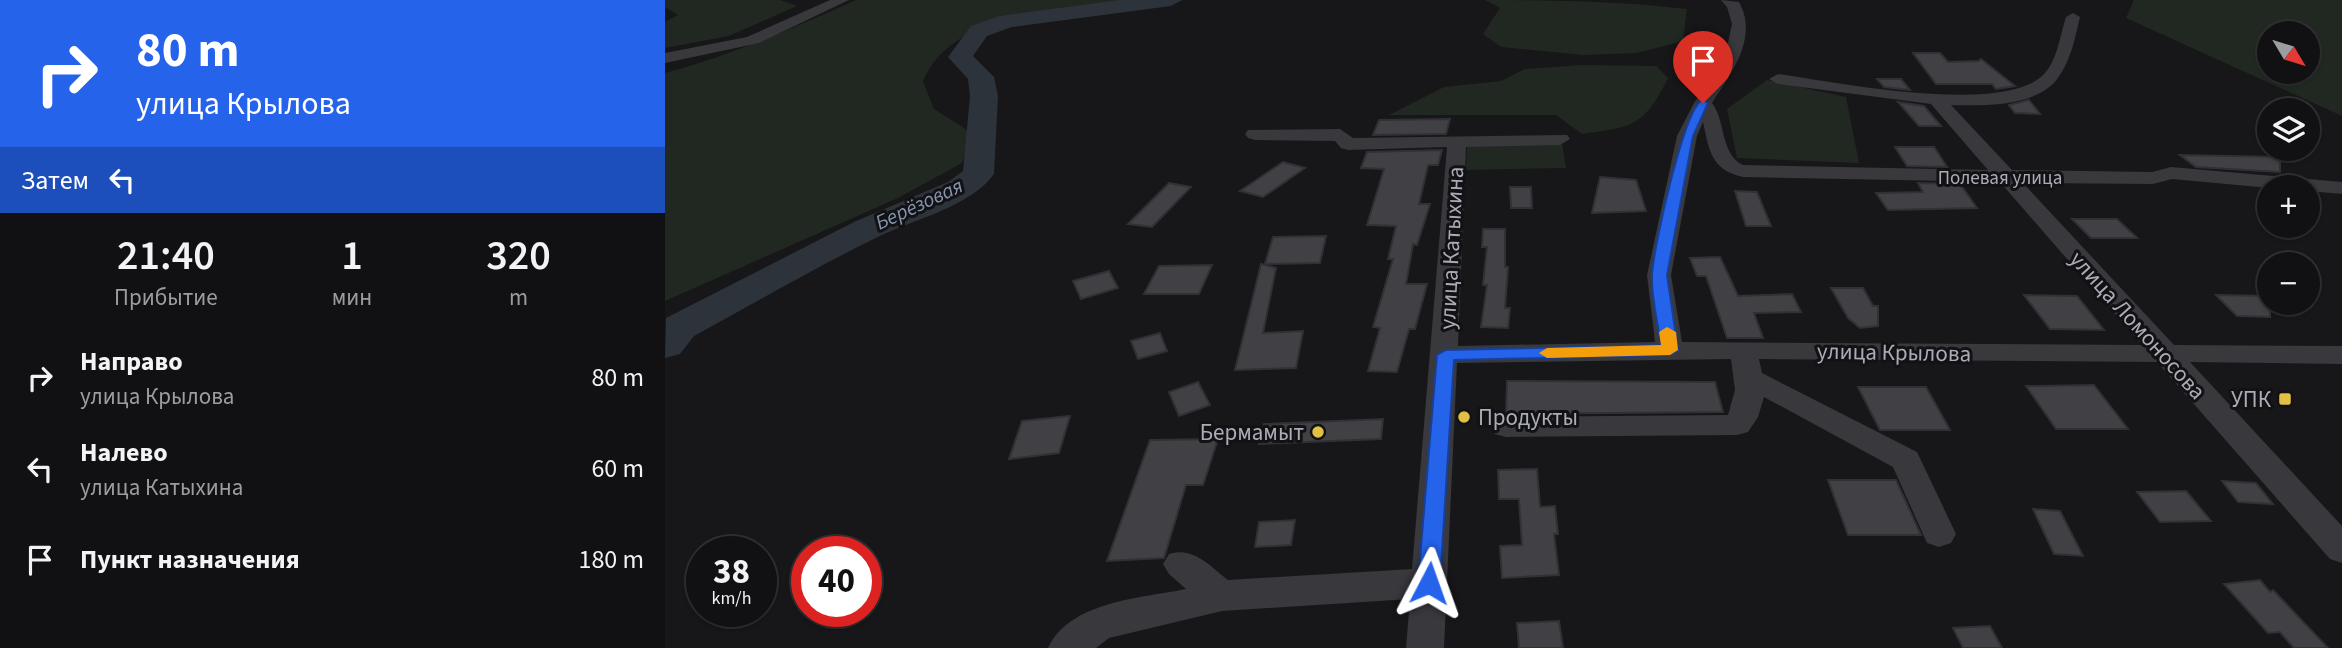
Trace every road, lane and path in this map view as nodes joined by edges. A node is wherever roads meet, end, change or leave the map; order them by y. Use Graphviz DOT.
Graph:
graph roads {
  1 [pos="842,0"];
  2 [pos="1728,0"];
  3 [pos="2073,17"];
  4 [pos="665,58"];
  5 [pos="1778,79"];
  6 [pos="1937,100"];
  7 [pos="1703,103"];
  8 [pos="1255,134"];
  9 [pos="1560,139"];
  10 [pos="1457,141"];
  11 [pos="2005,177"];
  12 [pos="2342,188"];
  13 [pos="1670,350"];
  14 [pos="1446,355"];
  15 [pos="2164,355"];
  16 [pos="2342,355"];
  17 [pos="1748,365"];
  18 [pos="1506,427"];
  19 [pos="1939,534"];
  20 [pos="2342,549"];
  21 [pos="1181,564"];
  22 [pos="1429,583"];
  23 [pos="1222,596"];
  24 [pos="1067,648"];
  25 [pos="1425,648"];
  1 -- 4 [label="street"];
  2 -- 7 [label="street"];
  3 -- 6 [label="lane"];
  5 -- 6 [label="lane"];
  6 -- 11 [label="street, улица Ломоносова"];
  7 -- 11 [label="street, Полевая улица"];
  7 -- 13 [label="street"];
  8 -- 10 [label="street"];
  9 -- 10 [label="street"];
  10 -- 14 [label="street, улица Катыхина"];
  11 -- 12 [label="street, Полевая улица"];
  11 -- 15 [label="street, улица Ломоносова"];
  13 -- 14 [label="street, улица Крылова"];
  13 -- 17 [label="street, улица Крылова"];
  14 -- 22 [label="street, улица Катыхина"];
  15 -- 16 [label="street, улица Крылова"];
  15 -- 17 [label="street, улица Крылова"];
  15 -- 20 [label="street, улица Ломоносова"];
  17 -- 18 [label="street"];
  17 -- 19 [label="street"];
  21 -- 23 [label="street"];
  22 -- 23 [label="street"];
  22 -- 25 [label="street, улица Катыхина"];
  23 -- 24 [label="street"];
}
